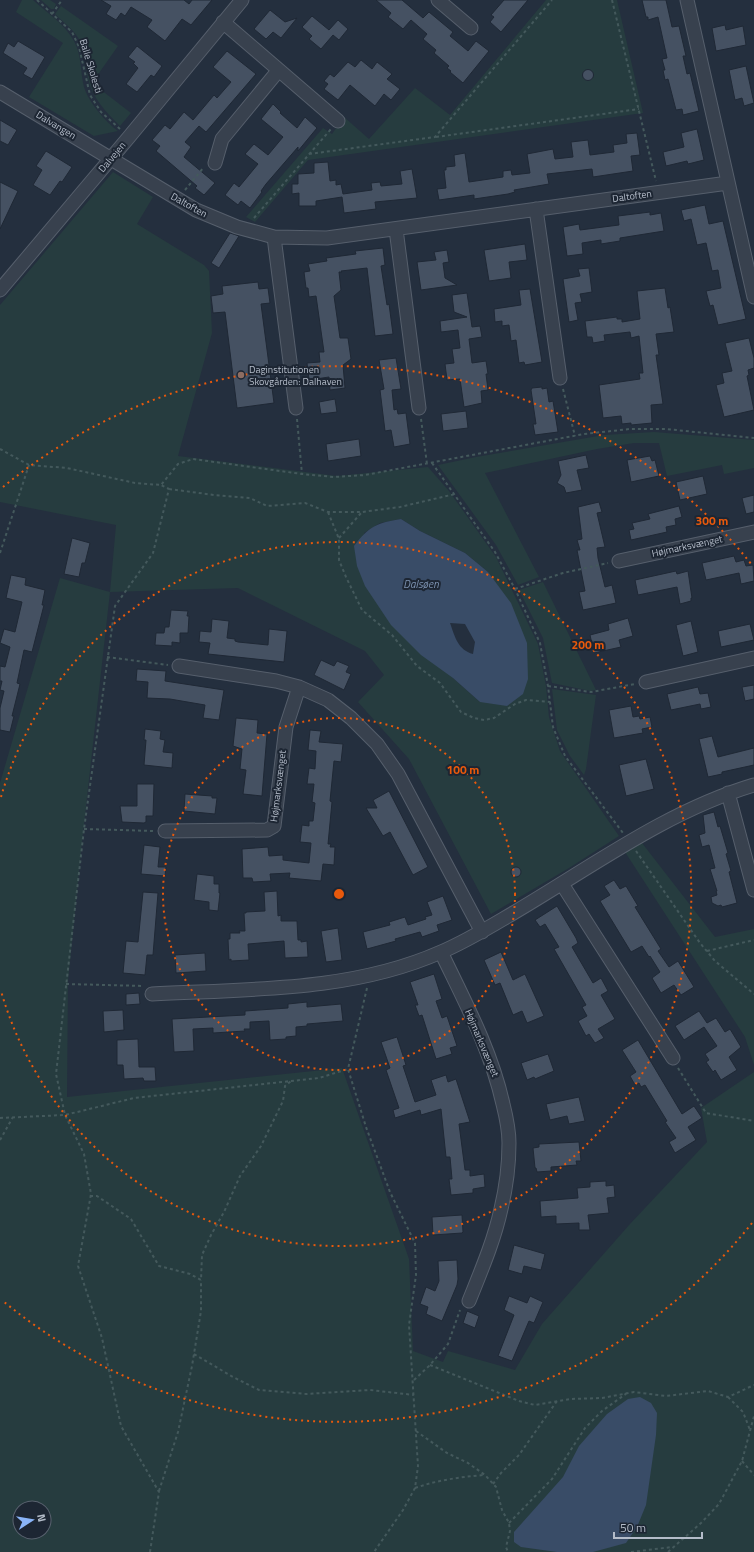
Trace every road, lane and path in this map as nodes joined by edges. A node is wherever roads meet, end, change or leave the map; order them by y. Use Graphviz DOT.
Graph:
graph roads {
  1 [pos="37,0"];
  2 [pos="62,0"];
  3 [pos="242,0"];
  4 [pos="438,0"];
  5 [pos="552,0"];
  6 [pos="612,0"];
  7 [pos="688,0"];
  8 [pos="52,14"];
  9 [pos="223,22"];
  10 [pos="471,28"];
  11 [pos="278,71"];
  12 [pos="0,92"];
  13 [pos="639,108"];
  14 [pos="338,121"];
  15 [pos="129,137"];
  16 [pos="435,137"];
  17 [pos="309,154"];
  18 [pos="112,158"];
  19 [pos="215,163"];
  20 [pos="728,183"];
  21 [pos="659,192"];
  22 [pos="178,199"];
  23 [pos="536,209"];
  24 [pos="244,229"];
  25 [pos="396,229"];
  26 [pos="274,237"];
  27 [pos="0,290"];
  28 [pos="754,297"];
  29 [pos="560,378"];
  30 [pos="296,408"];
  31 [pos="419,408"];
  32 [pos="575,436"];
  33 [pos="754,438"];
  34 [pos="0,449"];
  35 [pos="432,463"];
  36 [pos="427,464"];
  37 [pos="28,465"];
  38 [pos="302,474"];
  39 [pos="161,485"];
  40 [pos="170,489"];
  41 [pos="455,494"];
  42 [pos="328,512"];
  43 [pos="362,512"];
  44 [pos="754,532"];
  45 [pos="339,539"];
  46 [pos="0,553"];
  47 [pos="619,561"];
  48 [pos="515,589"];
  49 [pos="107,657"];
  50 [pos="754,658"];
  51 [pos="179,666"];
  52 [pos="646,682"];
  53 [pos="548,686"];
  54 [pos="300,687"];
  55 [pos="550,702"];
  56 [pos="754,785"];
  57 [pos="728,793"];
  58 [pos="84,829"];
  59 [pos="166,831"];
  60 [pos="630,842"];
  61 [pos="562,884"];
  62 [pos="754,890"];
  63 [pos="482,932"];
  64 [pos="754,940"];
  65 [pos="706,951"];
  66 [pos="441,952"];
  67 [pos="370,975"];
  68 [pos="66,984"];
  69 [pos="152,994"];
  70 [pos="754,994"];
  71 [pos="673,1058"];
  72 [pos="348,1070"];
  73 [pos="291,1081"];
  74 [pos="65,1115"];
  75 [pos="13,1116"];
  76 [pos="0,1118"];
  77 [pos="754,1121"];
  78 [pos="0,1140"];
  79 [pos="90,1196"];
  80 [pos="201,1280"];
  81 [pos="469,1301"];
  82 [pos="194,1354"];
  83 [pos="430,1365"];
  84 [pos="413,1380"];
  85 [pos="754,1385"];
  86 [pos="628,1393"];
  87 [pos="414,1395"];
  88 [pos="728,1397"];
  89 [pos="557,1401"];
  90 [pos="754,1416"];
  91 [pos="415,1431"];
  92 [pos="750,1431"];
  93 [pos="742,1461"];
  94 [pos="485,1475"];
  95 [pos="754,1475"];
  96 [pos="493,1484"];
  97 [pos="415,1488"];
  98 [pos="158,1492"];
  99 [pos="509,1523"];
  100 [pos="674,1547"];
  101 [pos="150,1552"];
  102 [pos="374,1552"];
  103 [pos="508,1552"];
  104 [pos="632,1552"];
  105 [pos="668,1552"];
  1 -- 8 [label="path, Balle Skolesti"];
  2 -- 8 [label="path"];
  3 -- 9 [label="street, Dalvejen"];
  4 -- 10 [label="street"];
  5 -- 16 [label="path"];
  6 -- 13 [label="path"];
  7 -- 20 [label="street"];
  8 -- 15 [label="path, Balle Skolesti"];
  9 -- 11 [label="street"];
  9 -- 15 [label="street, Dalvejen"];
  11 -- 14 [label="street"];
  11 -- 19 [label="street"];
  12 -- 18 [label="street, Dalvangen"];
  13 -- 16 [label="path"];
  13 -- 21 [label="path"];
  14 -- 17 [label="path"];
  15 -- 18 [label="street, Dalvejen"];
  16 -- 17 [label="path"];
  17 -- 24 [label="path"];
  18 -- 22 [label="street, Daltoften"];
  18 -- 27 [label="street, Dalvejen"];
  19 -- 22 [label="path"];
  20 -- 21 [label="street, Daltoften"];
  20 -- 28 [label="street"];
  21 -- 23 [label="street, Daltoften"];
  22 -- 24 [label="street, Daltoften"];
  23 -- 25 [label="street, Daltoften"];
  23 -- 29 [label="street"];
  24 -- 26 [label="street, Daltoften"];
  25 -- 26 [label="street, Daltoften"];
  25 -- 31 [label="street"];
  26 -- 30 [label="street"];
  29 -- 32 [label="path"];
  30 -- 38 [label="path"];
  31 -- 36 [label="path"];
  32 -- 33 [label="path"];
  32 -- 35 [label="path"];
  34 -- 37 [label="path"];
  35 -- 36 [label="path"];
  35 -- 41 [label="path"];
  36 -- 38 [label="path"];
  37 -- 39 [label="path"];
  37 -- 46 [label="path"];
  38 -- 39 [label="path"];
  39 -- 40 [label="path"];
  40 -- 42 [label="path"];
  40 -- 49 [label="path"];
  41 -- 43 [label="path"];
  41 -- 48 [label="path"];
  42 -- 43 [label="path"];
  42 -- 45 [label="path"];
  43 -- 45 [label="path"];
  44 -- 47 [label="street, Højmarksvænget"];
  45 -- 55 [label="path"];
  47 -- 48 [label="path"];
  48 -- 53 [label="path"];
  49 -- 51 [label="path"];
  49 -- 58 [label="path"];
  50 -- 52 [label="street"];
  51 -- 54 [label="street"];
  52 -- 53 [label="path"];
  53 -- 55 [label="path"];
  54 -- 59 [label="street, Højmarksvænget"];
  54 -- 63 [label="street"];
  55 -- 60 [label="path"];
  56 -- 57 [label="street"];
  57 -- 60 [label="street"];
  57 -- 62 [label="street"];
  58 -- 59 [label="path"];
  58 -- 68 [label="path"];
  60 -- 61 [label="street"];
  60 -- 65 [label="path"];
  61 -- 63 [label="street"];
  61 -- 71 [label="street"];
  63 -- 66 [label="street"];
  64 -- 65 [label="path"];
  65 -- 70 [label="path"];
  66 -- 67 [label="street"];
  66 -- 81 [label="street, Højmarksvænget"];
  67 -- 69 [label="street"];
  67 -- 72 [label="path"];
  68 -- 69 [label="path"];
  68 -- 74 [label="path"];
  71 -- 77 [label="path"];
  72 -- 73 [label="path"];
  72 -- 84 [label="path"];
  73 -- 74 [label="path"];
  73 -- 80 [label="path"];
  74 -- 75 [label="path"];
  74 -- 79 [label="path"];
  75 -- 76 [label="path"];
  75 -- 78 [label="path"];
  79 -- 80 [label="path"];
  79 -- 98 [label="path"];
  80 -- 82 [label="path"];
  81 -- 83 [label="path"];
  82 -- 87 [label="path"];
  82 -- 98 [label="path"];
  83 -- 84 [label="path"];
  83 -- 89 [label="path"];
  84 -- 87 [label="path"];
  85 -- 88 [label="path"];
  86 -- 88 [label="path"];
  86 -- 89 [label="path"];
  86 -- 99 [label="path"];
  87 -- 91 [label="path"];
  88 -- 92 [label="path"];
  89 -- 96 [label="path"];
  90 -- 92 [label="path"];
  91 -- 94 [label="path"];
  91 -- 97 [label="path"];
  92 -- 93 [label="path"];
  93 -- 95 [label="path"];
  93 -- 100 [label="path"];
  94 -- 96 [label="path"];
  94 -- 97 [label="path"];
  96 -- 99 [label="path"];
  97 -- 102 [label="path"];
  98 -- 101 [label="path"];
  99 -- 103 [label="path"];
  100 -- 104 [label="path"];
  100 -- 105 [label="path"];
}
